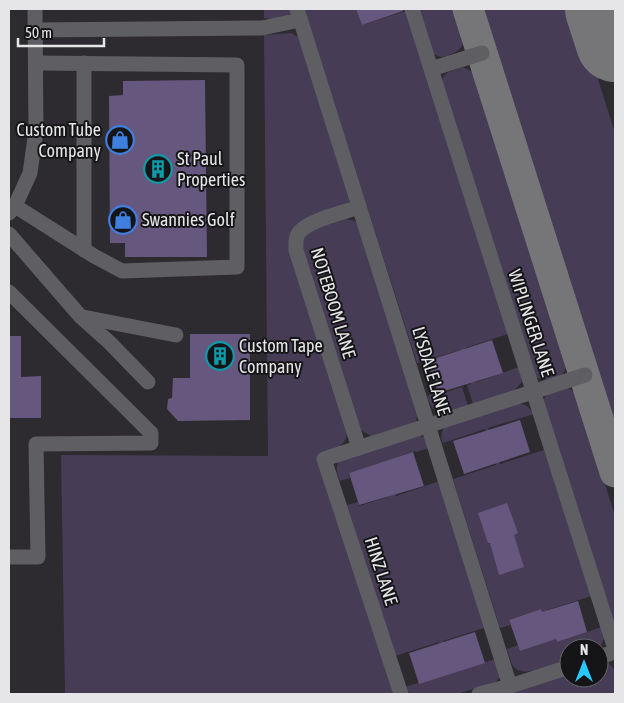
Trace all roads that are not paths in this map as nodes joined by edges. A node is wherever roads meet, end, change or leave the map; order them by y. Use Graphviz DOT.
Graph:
graph roads {
  1 [pos="35,9"];
  2 [pos="412,9"];
  3 [pos="298,14"];
  4 [pos="35,30"];
  5 [pos="482,53"];
  6 [pos="36,63"];
  7 [pos="84,63"];
  8 [pos="431,69"];
  9 [pos="359,207"];
  10 [pos="12,209"];
  11 [pos="9,234"];
  12 [pos="84,250"];
  13 [pos="9,292"];
  14 [pos="81,317"];
  15 [pos="176,335"];
  16 [pos="585,375"];
  17 [pos="148,382"];
  18 [pos="533,392"];
  19 [pos="428,425"];
  20 [pos="359,448"];
  21 [pos="9,557"];
  22 [pos="615,650"];
  23 [pos="559,670"];
  24 [pos="510,686"];
  25 [pos="401,694"];
  26 [pos="479,694"];
  1 -- 4 [label="street"];
  2 -- 8 [label="street, WIPLINGER LANE"];
  3 -- 4 [label="street"];
  3 -- 9 [label="street, LYSDALE LANE"];
  4 -- 6 [label="street"];
  5 -- 8 [label="street"];
  6 -- 7 [label="street"];
  6 -- 10 [label="street"];
  7 -- 12 [label="street"];
  7 -- 12 [label="street"];
  8 -- 18 [label="street, WIPLINGER LANE"];
  9 -- 19 [label="street, LYSDALE LANE"];
  9 -- 20 [label="street, NOTEBOOM LANE"];
  10 -- 12 [label="street"];
  11 -- 14 [label="street"];
  13 -- 21 [label="street"];
  14 -- 15 [label="street"];
  14 -- 17 [label="street"];
  16 -- 18 [label="street"];
  18 -- 19 [label="street"];
  18 -- 22 [label="street, WIPLINGER LANE"];
  19 -- 20 [label="street"];
  19 -- 24 [label="street, LYSDALE LANE"];
  20 -- 25 [label="street, HINZ LANE"];
  23 -- 24 [label="street"];
  24 -- 26 [label="street"];
}
